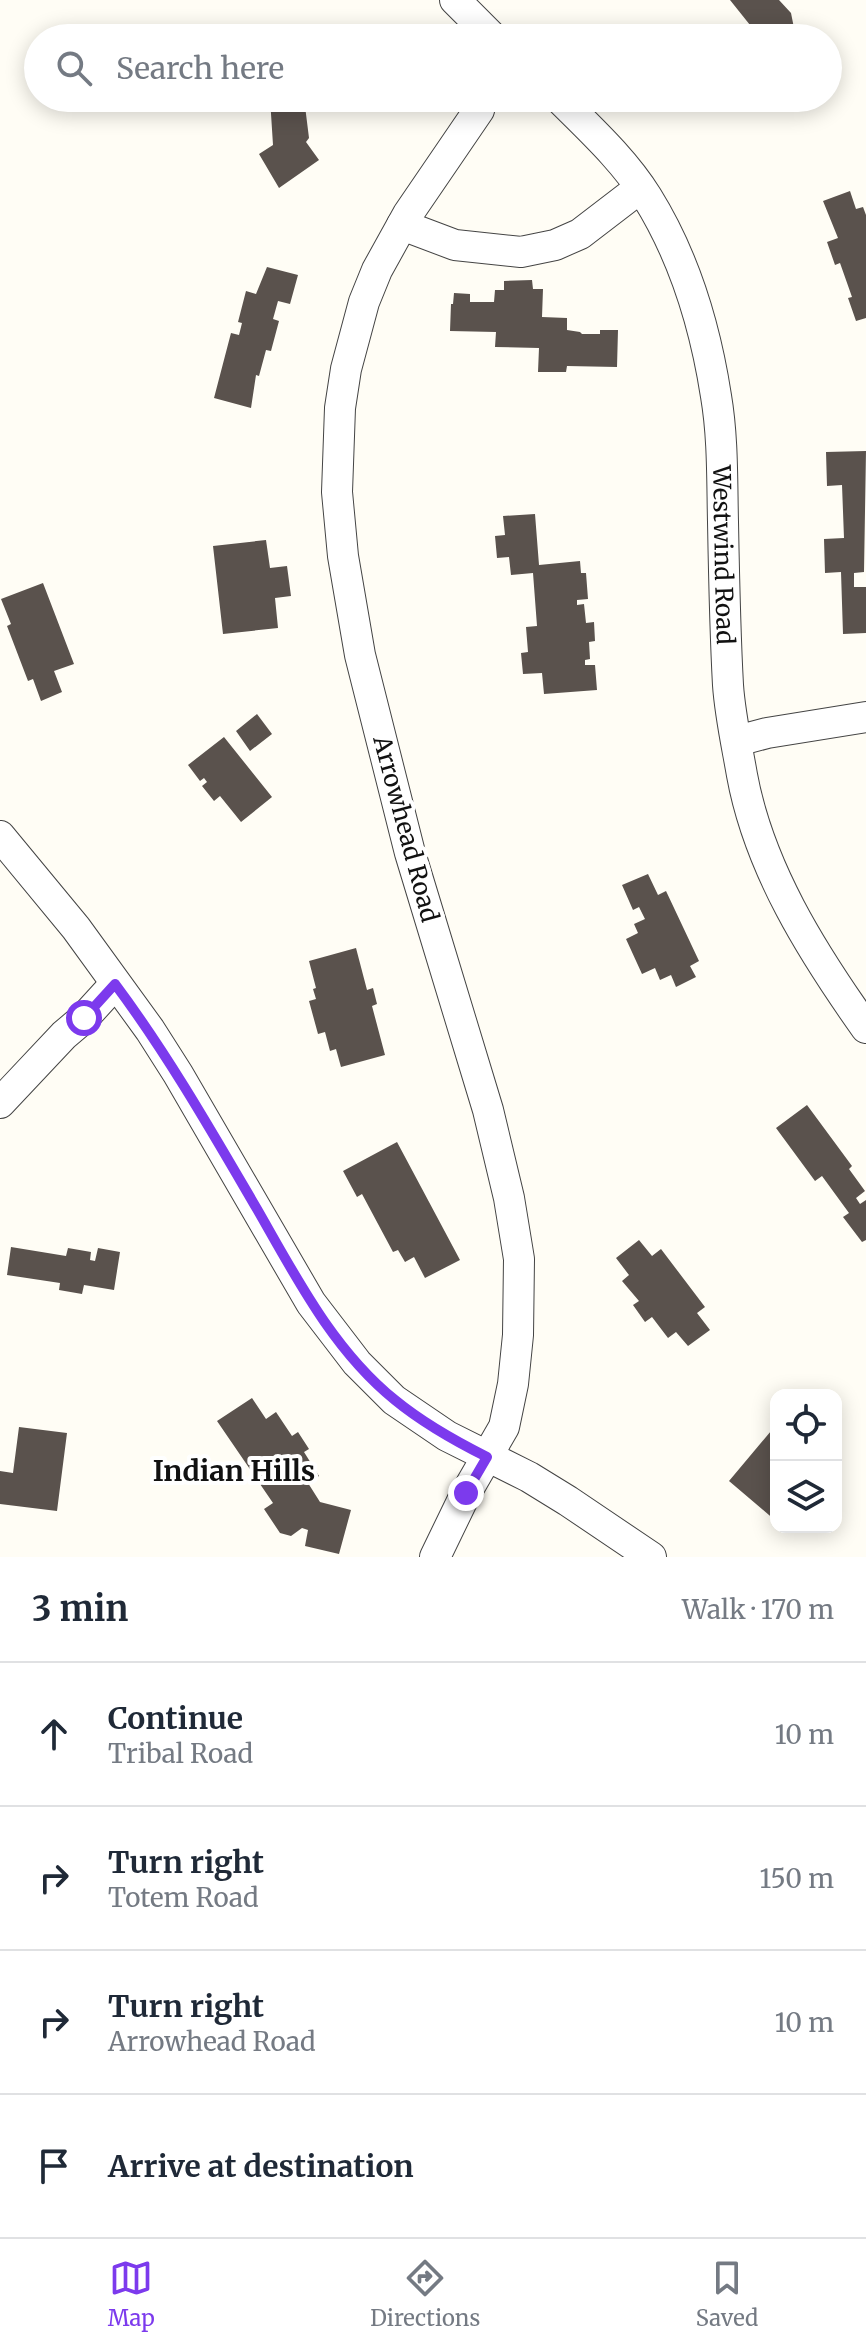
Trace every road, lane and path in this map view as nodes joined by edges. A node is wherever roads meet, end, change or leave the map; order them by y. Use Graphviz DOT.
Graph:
graph roads {
  1 [pos="455,0"];
  2 [pos="477,24"];
  3 [pos="479,112"];
  4 [pos="573,112"];
  5 [pos="640,188"];
  6 [pos="402,225"];
  7 [pos="866,717"];
  8 [pos="737,741"];
  9 [pos="0,836"];
  10 [pos="115,984"];
  11 [pos="866,1028"];
  12 [pos="0,1103"];
  13 [pos="487,1457"];
  14 [pos="435,1557"];
  15 [pos="651,1557"];
  1 -- 2 [label="street"];
  3 -- 6 [label="street, Arrowhead Road"];
  4 -- 5 [label="street, Westwind Road"];
  5 -- 6 [label="street"];
  5 -- 8 [label="street, Westwind Road"];
  6 -- 13 [label="street, Arrowhead Road"];
  7 -- 8 [label="street"];
  8 -- 11 [label="street, Westwind Road"];
  9 -- 10 [label="street"];
  10 -- 12 [label="street"];
  10 -- 13 [label="street"];
  13 -- 14 [label="street, Arrowhead Road"];
  13 -- 15 [label="street"];
}
